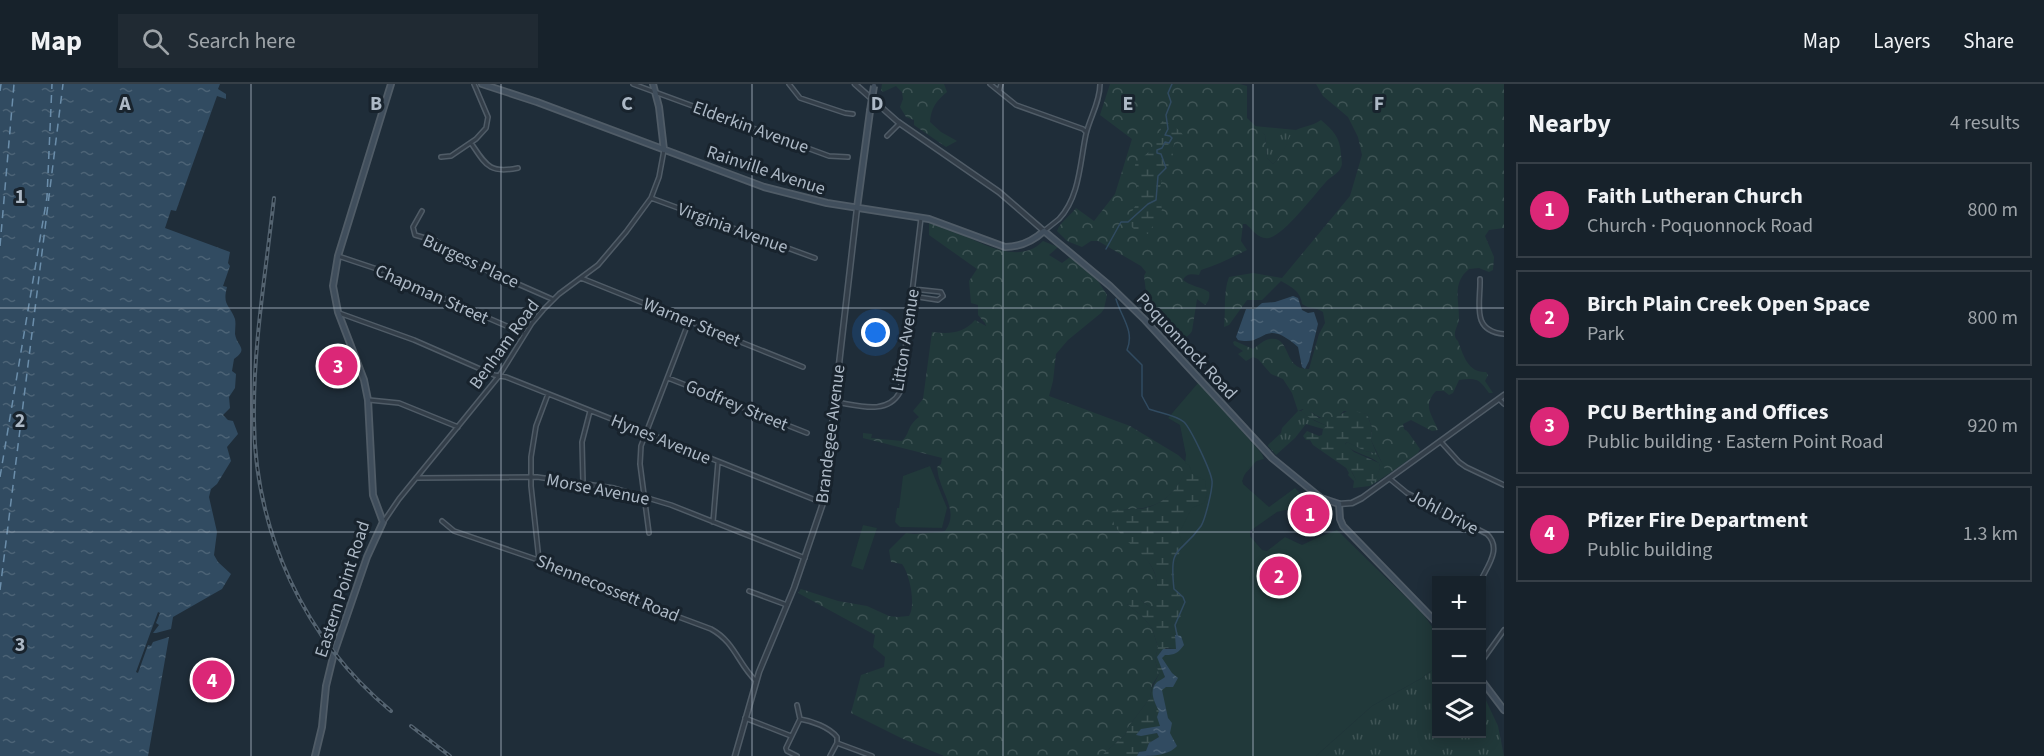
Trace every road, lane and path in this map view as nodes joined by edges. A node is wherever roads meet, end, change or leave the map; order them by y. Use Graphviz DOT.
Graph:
graph roads {
  1 [pos="391,84"];
  2 [pos="474,84"];
  3 [pos="483,84"];
  4 [pos="633,84"];
  5 [pos="653,84"];
  6 [pos="855,84"];
  7 [pos="990,84"];
  8 [pos="1001,84"];
  9 [pos="1100,84"];
  10 [pos="790,85"];
  11 [pos="874,85"];
  12 [pos="655,92"];
  13 [pos="999,92"];
  14 [pos="853,114"];
  15 [pos="900,123"];
  16 [pos="1086,132"];
  17 [pos="887,136"];
  18 [pos="471,143"];
  19 [pos="664,150"];
  20 [pos="441,157"];
  21 [pos="848,157"];
  22 [pos="518,168"];
  23 [pos="651,198"];
  24 [pos="857,208"];
  25 [pos="422,211"];
  26 [pos="921,218"];
  27 [pos="1044,231"];
  28 [pos="338,256"];
  29 [pos="815,258"];
  30 [pos="581,278"];
  31 [pos="1480,279"];
  32 [pos="913,289"];
  33 [pos="912,296"];
  34 [pos="552,299"];
  35 [pos="338,312"];
  36 [pos="689,321"];
  37 [pos="525,334"];
  38 [pos="1504,334"];
  39 [pos="802,367"];
  40 [pos="500,376"];
  41 [pos="668,378"];
  42 [pos="548,394"];
  43 [pos="1504,395"];
  44 [pos="1499,399"];
  45 [pos="368,400"];
  46 [pos="835,402"];
  47 [pos="1504,404"];
  48 [pos="590,411"];
  49 [pos="458,427"];
  50 [pos="645,432"];
  51 [pos="807,433"];
  52 [pos="1441,442"];
  53 [pos="718,462"];
  54 [pos="531,477"];
  55 [pos="416,478"];
  56 [pos="1390,478"];
  57 [pos="583,483"];
  58 [pos="1504,485"];
  59 [pos="645,496"];
  60 [pos="823,503"];
  61 [pos="1339,504"];
  62 [pos="442,521"];
  63 [pos="383,522"];
  64 [pos="713,522"];
  65 [pos="649,533"];
  66 [pos="805,558"];
  67 [pos="539,560"];
  68 [pos="1483,576"];
  69 [pos="749,591"];
  70 [pos="787,605"];
  71 [pos="1432,617"];
  72 [pos="1504,630"];
  73 [pos="1486,655"];
  74 [pos="755,683"];
  75 [pos="1484,684"];
  76 [pos="798,705"];
  77 [pos="1504,710"];
  78 [pos="745,718"];
  79 [pos="800,719"];
  80 [pos="791,736"];
  81 [pos="837,743"];
  82 [pos="315,756"];
  83 [pos="735,756"];
  84 [pos="796,756"];
  85 [pos="830,756"];
  86 [pos="872,756"];
  1 -- 28 [label="main road, Eastern Point Road"];
  2 -- 18 [label="street"];
  3 -- 19 [label="main road, Rainville Avenue"];
  4 -- 12 [label="street, Elderkin Avenue"];
  5 -- 12 [label="main road, Benham Road"];
  6 -- 15 [label="street, Poquonnock Road"];
  7 -- 13 [label="street"];
  8 -- 13 [label="street"];
  9 -- 16 [label="street"];
  10 -- 14 [label="street"];
  11 -- 24 [label="main road, bridge"];
  12 -- 19 [label="main road, Benham Road"];
  12 -- 21 [label="street, Elderkin Avenue"];
  13 -- 16 [label="street"];
  15 -- 17 [label="street"];
  15 -- 27 [label="street, Poquonnock Road"];
  16 -- 27 [label="street"];
  18 -- 20 [label="street"];
  18 -- 22 [label="street"];
  19 -- 23 [label="street, Benham Road"];
  19 -- 24 [label="main road, Rainville Avenue"];
  23 -- 29 [label="street, Virginia Avenue"];
  23 -- 30 [label="street, Benham Road"];
  24 -- 26 [label="main road, Rainville Avenue"];
  24 -- 46 [label="street, Brandegee Avenue"];
  25 -- 34 [label="street, Burgess Place"];
  26 -- 27 [label="main road, Rainville Avenue"];
  26 -- 32 [label="street, Litton Avenue"];
  27 -- 61 [label="main road, Poquonnock Road"];
  28 -- 35 [label="main road, Eastern Point Road"];
  28 -- 37 [label="street, Chapman Street"];
  30 -- 34 [label="street, Benham Road"];
  30 -- 36 [label="street, Warner Street"];
  31 -- 38 [label="street"];
  32 -- 33 [label="street, Litton Avenue"];
  32 -- 33 [label="street"];
  33 -- 46 [label="street, Litton Avenue"];
  34 -- 37 [label="street, Benham Road"];
  35 -- 40 [label="street, Hynes Avenue"];
  35 -- 45 [label="main road, Eastern Point Road"];
  36 -- 39 [label="street, Warner Street"];
  36 -- 41 [label="street"];
  37 -- 40 [label="street, Benham Road"];
  40 -- 42 [label="street, Hynes Avenue"];
  40 -- 49 [label="street, Benham Road"];
  41 -- 50 [label="street"];
  41 -- 51 [label="street, Godfrey Street"];
  42 -- 48 [label="street, Hynes Avenue"];
  42 -- 54 [label="street"];
  43 -- 44 [label="street"];
  44 -- 47 [label="street"];
  44 -- 52 [label="street"];
  45 -- 49 [label="street"];
  45 -- 63 [label="main road, Eastern Point Road"];
  46 -- 60 [label="street, Brandegee Avenue"];
  48 -- 50 [label="street, Hynes Avenue"];
  48 -- 57 [label="street"];
  49 -- 55 [label="street, Benham Road"];
  50 -- 53 [label="street, Hynes Avenue"];
  50 -- 59 [label="street"];
  52 -- 56 [label="street"];
  52 -- 58 [label="street"];
  53 -- 60 [label="street, Hynes Avenue"];
  53 -- 64 [label="street"];
  54 -- 55 [label="street, Morse Avenue"];
  54 -- 57 [label="street, Morse Avenue"];
  54 -- 67 [label="street"];
  55 -- 63 [label="street, Benham Road"];
  56 -- 61 [label="street"];
  56 -- 68 [label="street, Johl Drive"];
  57 -- 59 [label="street, Morse Avenue"];
  59 -- 64 [label="street, Morse Avenue"];
  59 -- 65 [label="street"];
  60 -- 66 [label="street, Brandegee Avenue"];
  61 -- 71 [label="main road"];
  62 -- 67 [label="street, Shennecossett Road"];
  63 -- 82 [label="main road, Eastern Point Road"];
  64 -- 66 [label="street, Morse Avenue"];
  66 -- 70 [label="street, Brandegee Avenue"];
  67 -- 74 [label="street, Shennecossett Road"];
  69 -- 70 [label="street"];
  70 -- 74 [label="street, Brandegee Avenue"];
  72 -- 73 [label="street"];
  74 -- 78 [label="street"];
  75 -- 77 [label="main road"];
  76 -- 79 [label="street"];
  78 -- 80 [label="street"];
  78 -- 83 [label="street"];
  79 -- 80 [label="street"];
  79 -- 81 [label="street"];
  80 -- 84 [label="street"];
  81 -- 85 [label="street"];
  81 -- 86 [label="street"];
}
